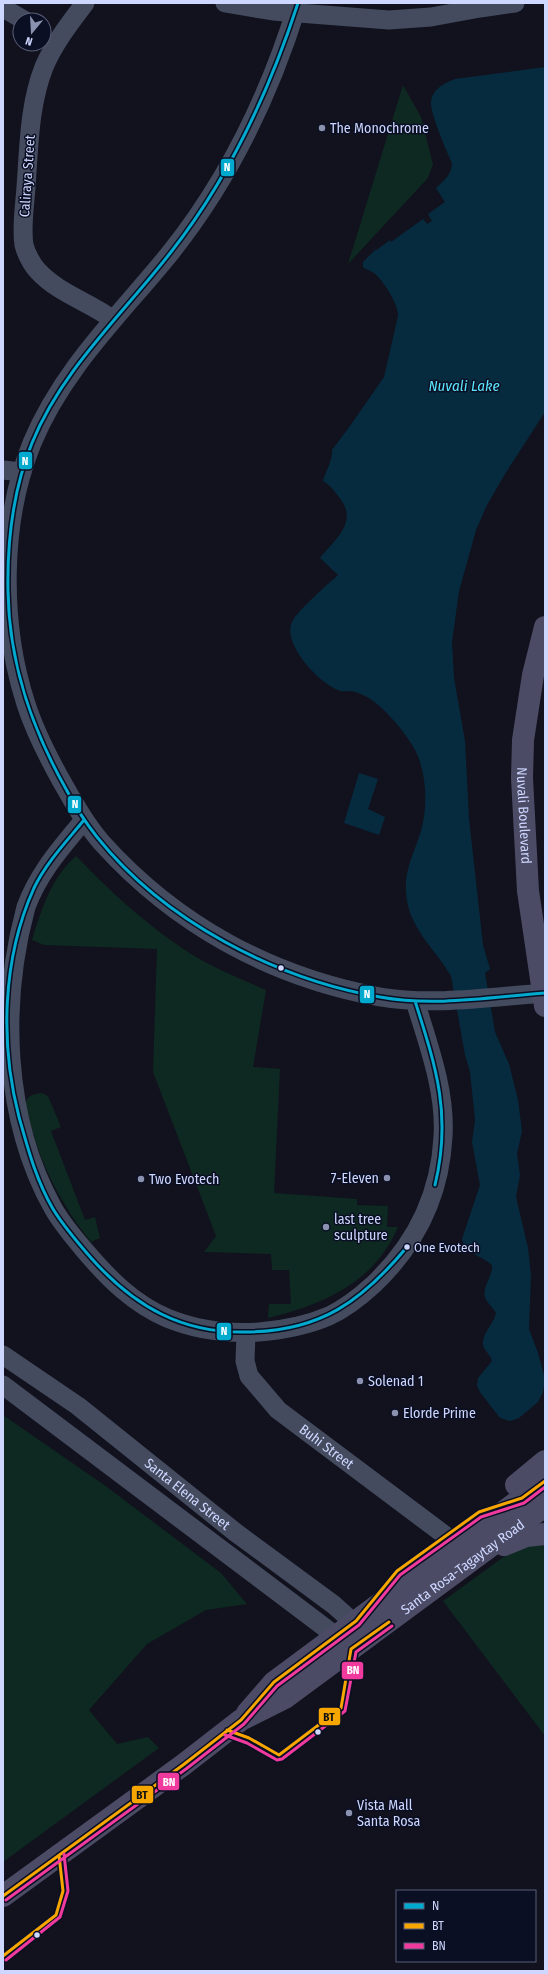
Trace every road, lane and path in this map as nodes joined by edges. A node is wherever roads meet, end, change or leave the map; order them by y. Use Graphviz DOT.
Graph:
graph roads {
  1 [pos="85,3"];
  2 [pos="224,3"];
  3 [pos="515,3"];
  4 [pos="297,7"];
  5 [pos="3,8"];
  6 [pos="12,13"];
  7 [pos="52,35"];
  8 [pos="47,52"];
  9 [pos="112,319"];
  10 [pos="3,470"];
  11 [pos="22,472"];
  12 [pos="545,627"];
  13 [pos="84,820"];
  14 [pos="544,991"];
  15 [pos="415,1001"];
  16 [pos="246,1333"];
  17 [pos="3,1355"];
  18 [pos="3,1385"];
  19 [pos="78,1406"];
  20 [pos="60,1427"];
  21 [pos="545,1461"];
  22 [pos="545,1481"];
  23 [pos="522,1498"];
  24 [pos="545,1506"];
  25 [pos="479,1512"];
  26 [pos="545,1534"];
  27 [pos="446,1536"];
  28 [pos="465,1564"];
  29 [pos="360,1627"];
  30 [pos="336,1636"];
  31 [pos="241,1720"];
  32 [pos="3,1896"];
  1 -- 7 [label="street, Caliraya Street"];
  2 -- 4 [label="street"];
  3 -- 4 [label="street"];
  4 -- 9 [label="street"];
  5 -- 6 [label="street"];
  8 -- 9 [label="street, Caliraya Street"];
  9 -- 11 [label="street"];
  10 -- 11 [label="street"];
  11 -- 13 [label="street"];
  12 -- 14 [label="main road, Nuvali Boulevard"];
  13 -- 15 [label="street"];
  13 -- 16 [label="street"];
  14 -- 15 [label="street"];
  15 -- 16 [label="street"];
  16 -- 27 [label="street, Buhi Street"];
  17 -- 19 [label="street, Santa Elena Street"];
  18 -- 20 [label="street, Santa Elena Street"];
  19 -- 20 [label="street"];
  19 -- 29 [label="street, Santa Elena Street"];
  20 -- 30 [label="street, Santa Elena Street"];
  21 -- 25 [label="main road"];
  22 -- 23 [label="main road, Santa Rosa-Tagaytay Road"];
  23 -- 25 [label="main road"];
  23 -- 29 [label="main road, Santa Rosa-Tagaytay Road"];
  24 -- 28 [label="main road, Santa Rosa-Tagaytay Road"];
  25 -- 27 [label="main road"];
  26 -- 28 [label="main road"];
  27 -- 29 [label="main road"];
  28 -- 29 [label="main road, Santa Rosa-Tagaytay Road"];
  29 -- 30 [label="main road, Santa Rosa-Tagaytay Road"];
  29 -- 31 [label="main road, Santa Rosa-Tagaytay Road"];
  30 -- 31 [label="main road, Santa Rosa-Tagaytay Road"];
  31 -- 32 [label="main road, Santa Rosa-Tagaytay Road"];
}
